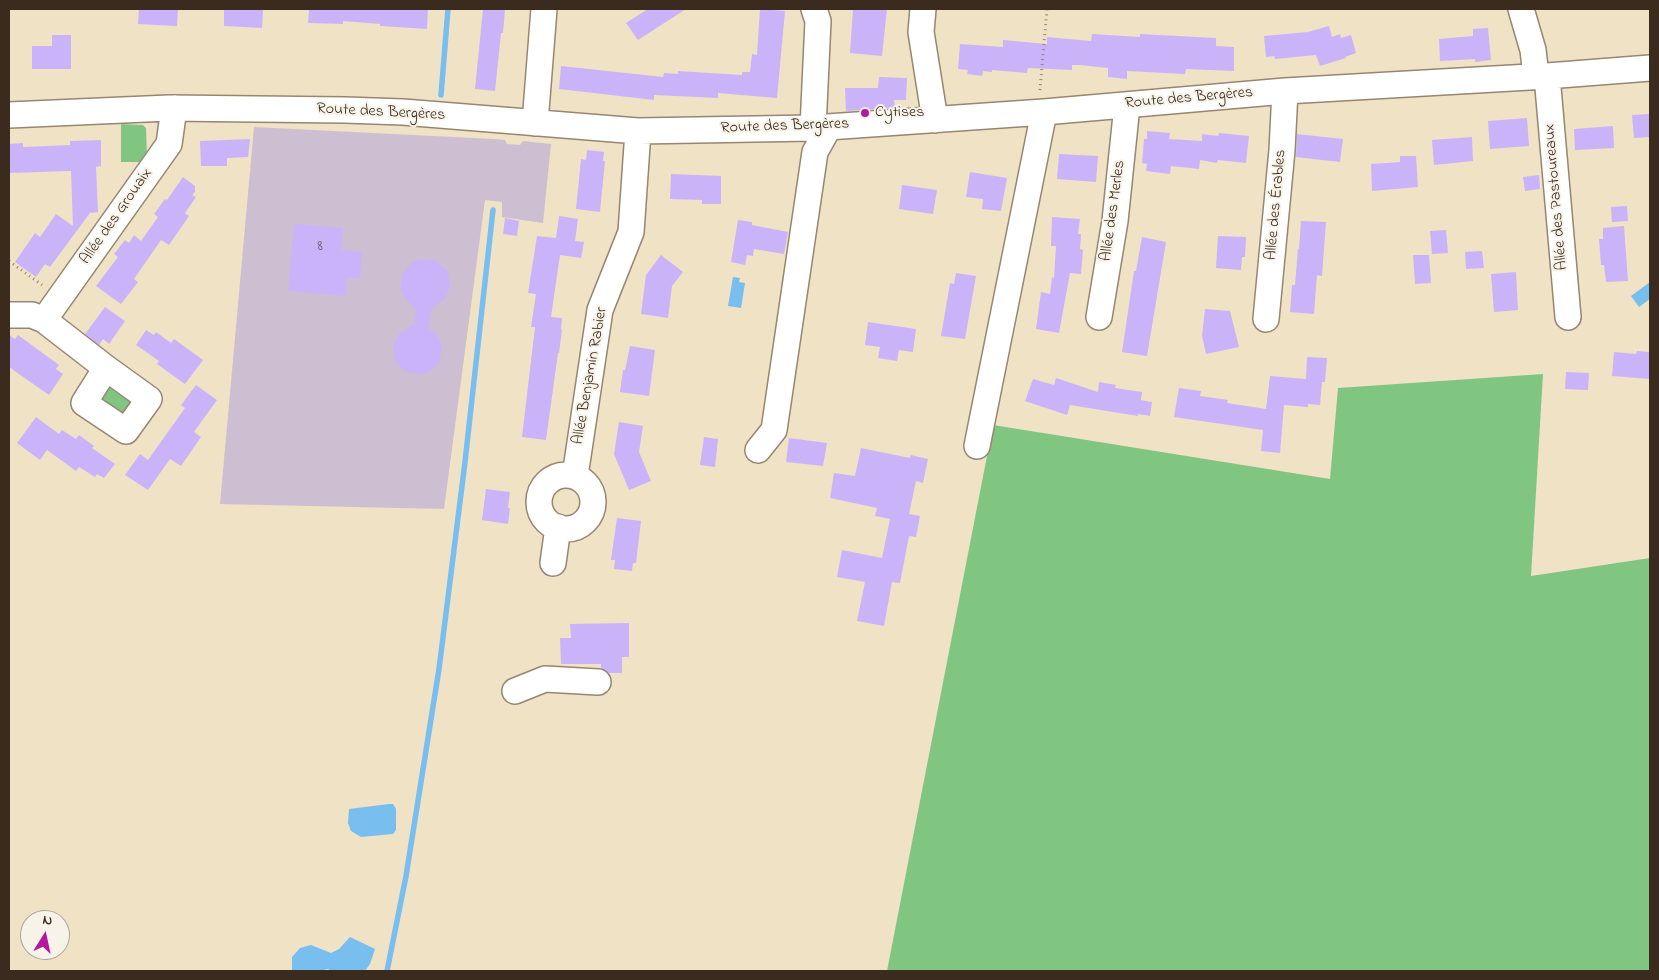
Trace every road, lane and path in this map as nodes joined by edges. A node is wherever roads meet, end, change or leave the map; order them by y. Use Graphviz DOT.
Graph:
graph roads {
  1 [pos="544,9"];
  2 [pos="814,9"];
  3 [pos="923,9"];
  4 [pos="1047,9"];
  5 [pos="1521,9"];
  6 [pos="1650,68"];
  7 [pos="1541,76"];
  8 [pos="1284,91"];
  9 [pos="1125,105"];
  10 [pos="174,108"];
  11 [pos="1041,112"];
  12 [pos="9,115"];
  13 [pos="935,120"];
  14 [pos="535,123"];
  15 [pos="821,128"];
  16 [pos="638,131"];
  17 [pos="9,260"];
  18 [pos="45,288"];
  19 [pos="9,315"];
  20 [pos="1099,317"];
  21 [pos="1568,317"];
  22 [pos="1266,319"];
  23 [pos="44,320"];
  24 [pos="106,368"];
  25 [pos="977,446"];
  26 [pos="758,450"];
  27 [pos="575,476"];
  28 [pos="558,527"];
  29 [pos="553,563"];
  30 [pos="598,682"];
  31 [pos="516,691"];
  1 -- 14 [label="street"];
  2 -- 15 [label="street"];
  3 -- 13 [label="street"];
  4 -- 11 [label="path"];
  5 -- 7 [label="street, Allée des Pastoureaux"];
  6 -- 7 [label="street, Route des Bergères"];
  7 -- 8 [label="street, Route des Bergères"];
  7 -- 21 [label="street, Allée des Pastoureaux"];
  8 -- 9 [label="street, Route des Bergères"];
  8 -- 22 [label="street, Allée des Érables"];
  9 -- 11 [label="street, Route des Bergères"];
  9 -- 20 [label="street, Allée des Merles"];
  10 -- 12 [label="street, Route des Bergères"];
  10 -- 14 [label="street, Route des Bergères"];
  10 -- 23 [label="street, Allée des Grouaix"];
  11 -- 13 [label="street, Route des Bergères"];
  11 -- 25 [label="street"];
  13 -- 15 [label="street, Route des Bergères"];
  14 -- 16 [label="street, Route des Bergères"];
  15 -- 16 [label="street, Route des Bergères"];
  15 -- 26 [label="street"];
  16 -- 27 [label="street, Allée Benjamin Rabier"];
  17 -- 18 [label="path"];
  19 -- 23 [label="street"];
  23 -- 24 [label="street"];
  27 -- 28 [label="street"];
  27 -- 28 [label="street"];
  28 -- 29 [label="street"];
  30 -- 31 [label="street"];
}
